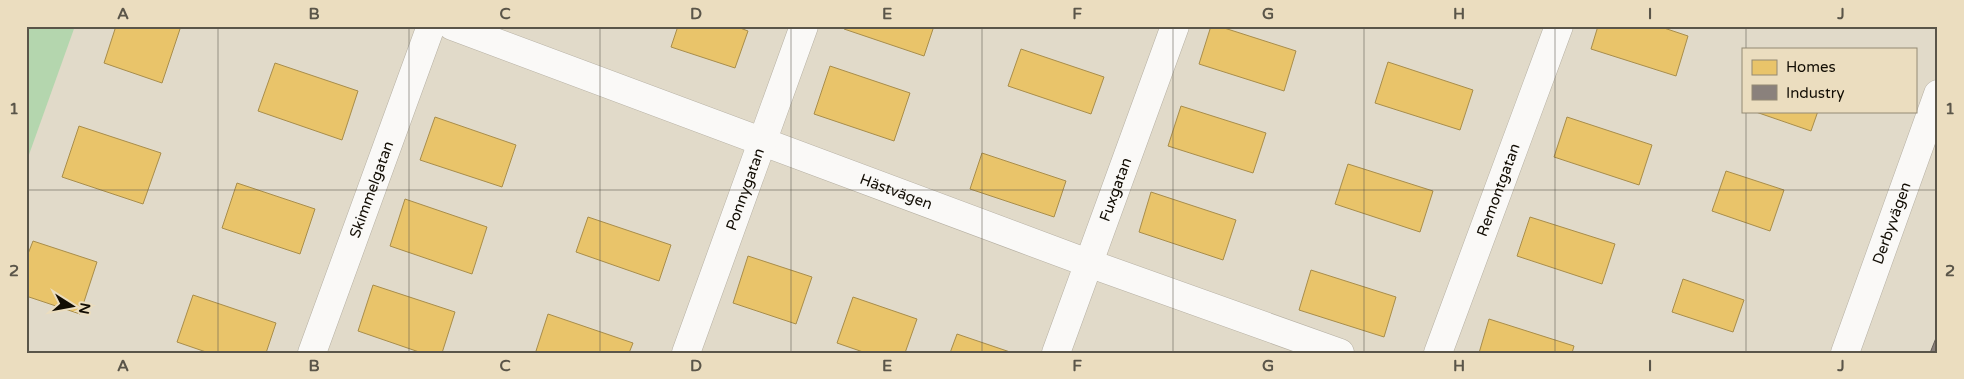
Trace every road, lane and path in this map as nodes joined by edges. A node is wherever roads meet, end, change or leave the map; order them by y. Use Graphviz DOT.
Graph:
graph roads {
  1 [pos="431,26"];
  2 [pos="452,26"];
  3 [pos="804,26"];
  4 [pos="1175,26"];
  5 [pos="1559,26"];
  6 [pos="1938,94"];
  7 [pos="761,143"];
  8 [pos="1088,263"];
  9 [pos="312,353"];
  10 [pos="686,353"];
  11 [pos="1056,353"];
  12 [pos="1340,353"];
  13 [pos="1438,353"];
  14 [pos="1845,353"];
  1 -- 9 [label="street, Skimmelgatan"];
  2 -- 7 [label="street, Hästvägen"];
  3 -- 7 [label="street, Ponnygatan"];
  4 -- 8 [label="street, Fuxgatan"];
  5 -- 13 [label="street, Remontgatan"];
  6 -- 14 [label="street, Derbyvägen"];
  7 -- 8 [label="street, Hästvägen"];
  7 -- 10 [label="street, Ponnygatan"];
  8 -- 11 [label="street, Fuxgatan"];
  8 -- 12 [label="street, Hästvägen"];
}
